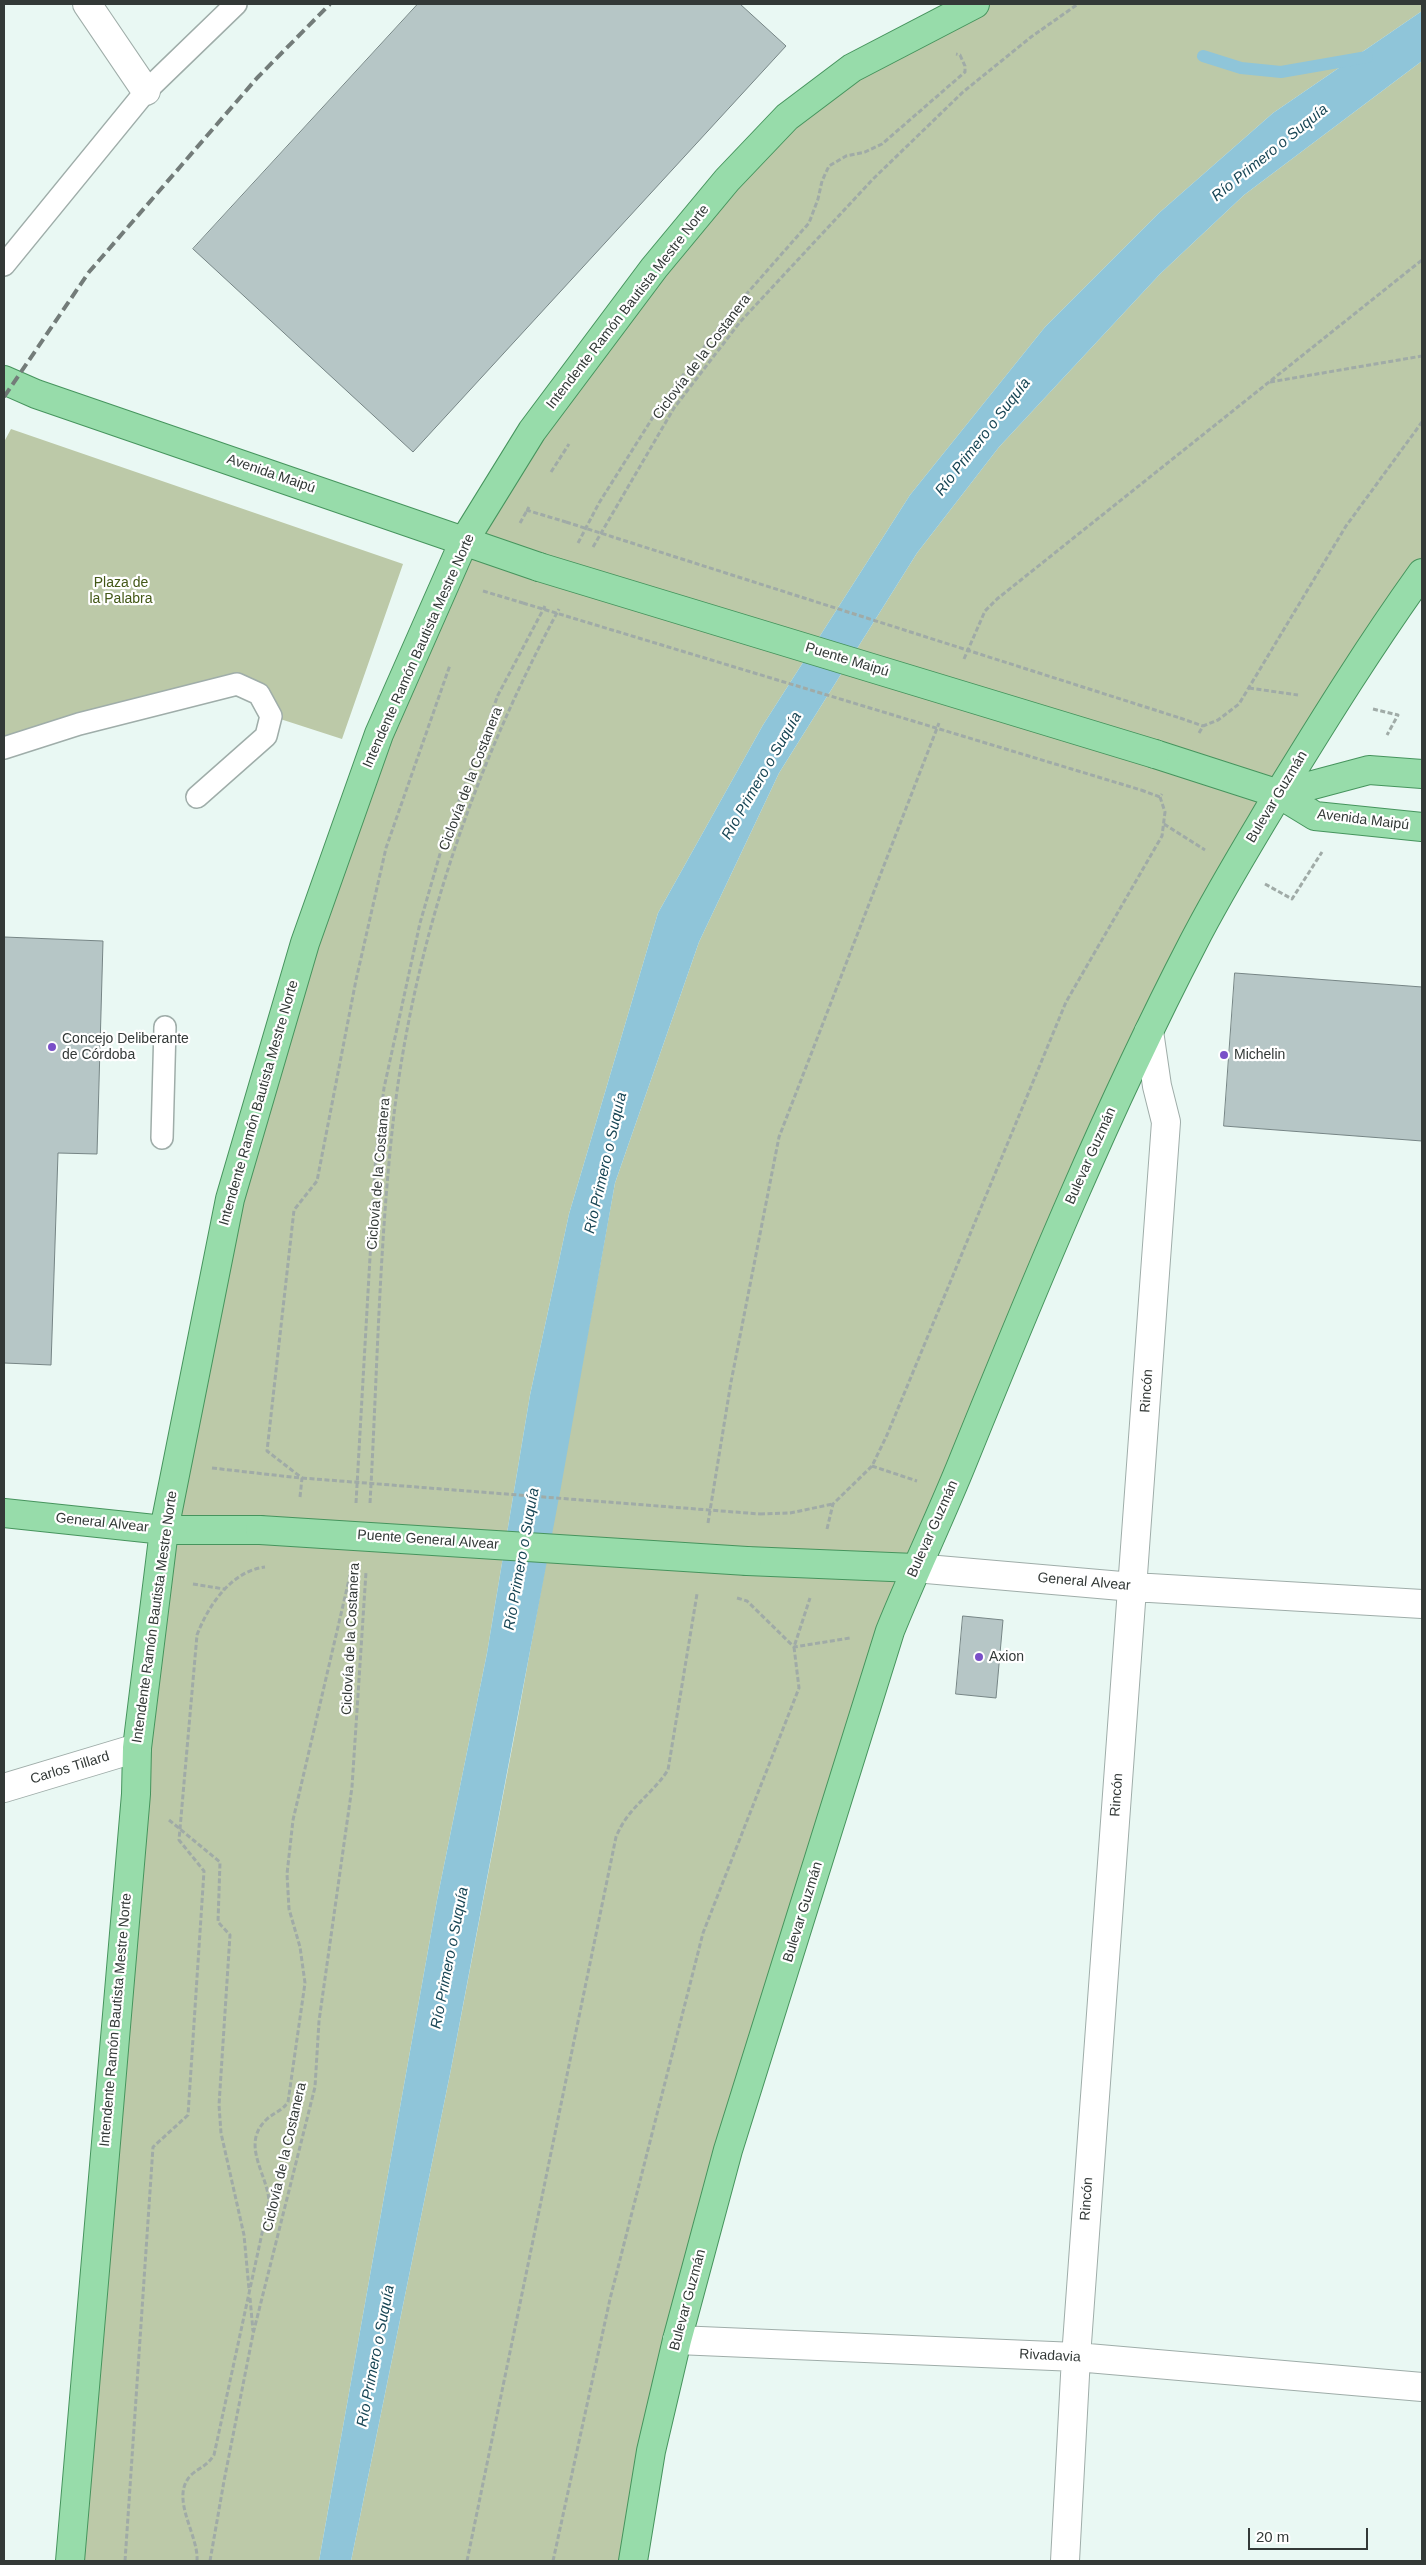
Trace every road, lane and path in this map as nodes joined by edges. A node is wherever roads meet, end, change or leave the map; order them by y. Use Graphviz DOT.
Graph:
graph roads {
  1 [pos="87,4"];
  2 [pos="236,4"];
  3 [pos="975,4"];
  4 [pos="1078,4"];
  5 [pos="950,51"];
  6 [pos="146,91"];
  7 [pos="1422,260"];
  8 [pos="4,264"];
  9 [pos="1422,356"];
  10 [pos="4,380"];
  11 [pos="1269,382"];
  12 [pos="1422,422"];
  13 [pos="573,438"];
  14 [pos="547,478"];
  15 [pos="492,496"];
  16 [pos="532,501"];
  17 [pos="528,510"];
  18 [pos="464,541"];
  19 [pos="576,547"];
  20 [pos="504,554"];
  21 [pos="590,554"];
  22 [pos="539,567"];
  23 [pos="1422,573"];
  24 [pos="483,591"];
  25 [pos="479,599"];
  26 [pos="549,600"];
  27 [pos="561,606"];
  28 [pos="453,657"];
  29 [pos="961,666"];
  30 [pos="1249,688"];
  31 [pos="1335,701"];
  32 [pos="940,721"];
  33 [pos="1203,726"];
  34 [pos="4,748"];
  35 [pos="1155,754"];
  36 [pos="1182,761"];
  37 [pos="1422,774"];
  38 [pos="1279,794"];
  39 [pos="197,796"];
  40 [pos="1160,797"];
  41 [pos="1164,824"];
  42 [pos="1422,827"];
  43 [pos="1234,868"];
  44 [pos="165,1028"];
  45 [pos="1149,1031"];
  46 [pos="162,1138"];
  47 [pos="177,1464"];
  48 [pos="872,1466"];
  49 [pos="302,1478"];
  50 [pos="950,1493"];
  51 [pos="833,1504"];
  52 [pos="355,1510"];
  53 [pos="370,1512"];
  54 [pos="4,1513"];
  55 [pos="707,1528"];
  56 [pos="164,1530"];
  57 [pos="260,1530"];
  58 [pos="296,1531"];
  59 [pos="746,1561"];
  60 [pos="367,1562"];
  61 [pos="820,1564"];
  62 [pos="271,1567"];
  63 [pos="352,1567"];
  64 [pos="915,1568"];
  65 [pos="698,1586"];
  66 [pos="1133,1586"];
  67 [pos="730,1596"];
  68 [pos="1422,1604"];
  69 [pos="890,1631"];
  70 [pos="794,1648"];
  71 [pos="137,1748"];
  72 [pos="4,1788"];
  73 [pos="136,1794"];
  74 [pos="180,1829"];
  75 [pos="249,2293"];
  76 [pos="254,2334"];
  77 [pos="677,2340"];
  78 [pos="1076,2357"];
  79 [pos="1422,2387"];
  80 [pos="70,2561"];
  81 [pos="125,2561"];
  82 [pos="197,2561"];
  83 [pos="210,2561"];
  84 [pos="467,2561"];
  85 [pos="553,2561"];
  86 [pos="633,2561"];
  87 [pos="1065,2561"];
  1 -- 6 [label="street"];
  2 -- 6 [label="lane"];
  3 -- 15 [label="main road, Intendente Ramón Bautista Mestre Norte"];
  4 -- 21 [label="path, Ciclovía de la Costanera"];
  5 -- 19 [label="path"];
  6 -- 8 [label="lane"];
  7 -- 11 [label="path"];
  9 -- 11 [label="path"];
  10 -- 18 [label="main road, Avenida Maipú"];
  11 -- 29 [label="path"];
  12 -- 30 [label="path"];
  13 -- 14 [label="path"];
  15 -- 17 [label="path"];
  15 -- 18 [label="main road, Intendente Ramón Bautista Mestre Norte"];
  16 -- 17 [label="path"];
  17 -- 20 [label="path"];
  17 -- 33 [label="path, bridge"];
  18 -- 20 [label="main road, Avenida Maipú"];
  18 -- 47 [label="main road, Intendente Ramón Bautista Mestre Norte"];
  20 -- 22 [label="main road, Avenida Maipú"];
  20 -- 24 [label="path"];
  22 -- 35 [label="main road, Puente Maipú, bridge"];
  23 -- 31 [label="main road, Bulevar Guzmán"];
  24 -- 25 [label="path"];
  24 -- 40 [label="path, bridge"];
  26 -- 52 [label="path"];
  27 -- 53 [label="path, Ciclovía de la Costanera"];
  28 -- 49 [label="path"];
  30 -- 31 [label="path"];
  30 -- 33 [label="path"];
  31 -- 38 [label="main road, Bulevar Guzmán"];
  32 -- 55 [label="path"];
  33 -- 36 [label="path"];
  34 -- 39 [label="lane"];
  35 -- 36 [label="main road, Avenida Maipú"];
  36 -- 38 [label="main road, Avenida Maipú"];
  36 -- 40 [label="path"];
  37 -- 38 [label="main road"];
  38 -- 42 [label="main road, Avenida Maipú"];
  38 -- 43 [label="main road, Bulevar Guzmán"];
  40 -- 41 [label="path"];
  41 -- 43 [label="path"];
  41 -- 48 [label="path"];
  43 -- 45 [label="main road, Bulevar Guzmán"];
  44 -- 46 [label="lane"];
  45 -- 50 [label="main road, Bulevar Guzmán"];
  45 -- 66 [label="street, Rincón"];
  47 -- 49 [label="path"];
  47 -- 56 [label="main road, Intendente Ramón Bautista Mestre Norte"];
  48 -- 50 [label="path"];
  48 -- 51 [label="path"];
  49 -- 51 [label="path, bridge"];
  49 -- 58 [label="path"];
  50 -- 64 [label="main road, Bulevar Guzmán"];
  51 -- 61 [label="path"];
  54 -- 56 [label="main road, General Alvear"];
  56 -- 57 [label="main road, General Alvear"];
  56 -- 71 [label="main road, Intendente Ramón Bautista Mestre Norte"];
  57 -- 58 [label="main road, Puente General Alvear, bridge"];
  58 -- 59 [label="main road, Puente General Alvear, bridge"];
  59 -- 61 [label="main road, General Alvear"];
  60 -- 76 [label="path, Ciclovía de la Costanera"];
  61 -- 64 [label="main road, General Alvear"];
  61 -- 70 [label="path"];
  62 -- 74 [label="path"];
  63 -- 75 [label="path"];
  64 -- 66 [label="street, General Alvear"];
  64 -- 69 [label="main road, Bulevar Guzmán"];
  65 -- 84 [label="path"];
  66 -- 68 [label="street, General Alvear"];
  66 -- 78 [label="street, Rincón"];
  67 -- 70 [label="path"];
  69 -- 70 [label="path"];
  69 -- 77 [label="main road, Bulevar Guzmán"];
  70 -- 85 [label="path"];
  71 -- 72 [label="street, Carlos Tillard"];
  71 -- 73 [label="main road, Intendente Ramón Bautista Mestre Norte"];
  73 -- 74 [label="path"];
  73 -- 80 [label="main road, Intendente Ramón Bautista Mestre Norte"];
  74 -- 75 [label="path"];
  74 -- 81 [label="path"];
  75 -- 76 [label="path"];
  75 -- 82 [label="path"];
  76 -- 83 [label="path, Ciclovía de la Costanera"];
  77 -- 78 [label="street, Rivadavia"];
  77 -- 86 [label="main road, Bulevar Guzmán"];
  78 -- 79 [label="street, Rivadavia"];
  78 -- 87 [label="street, Rincón"];
}
